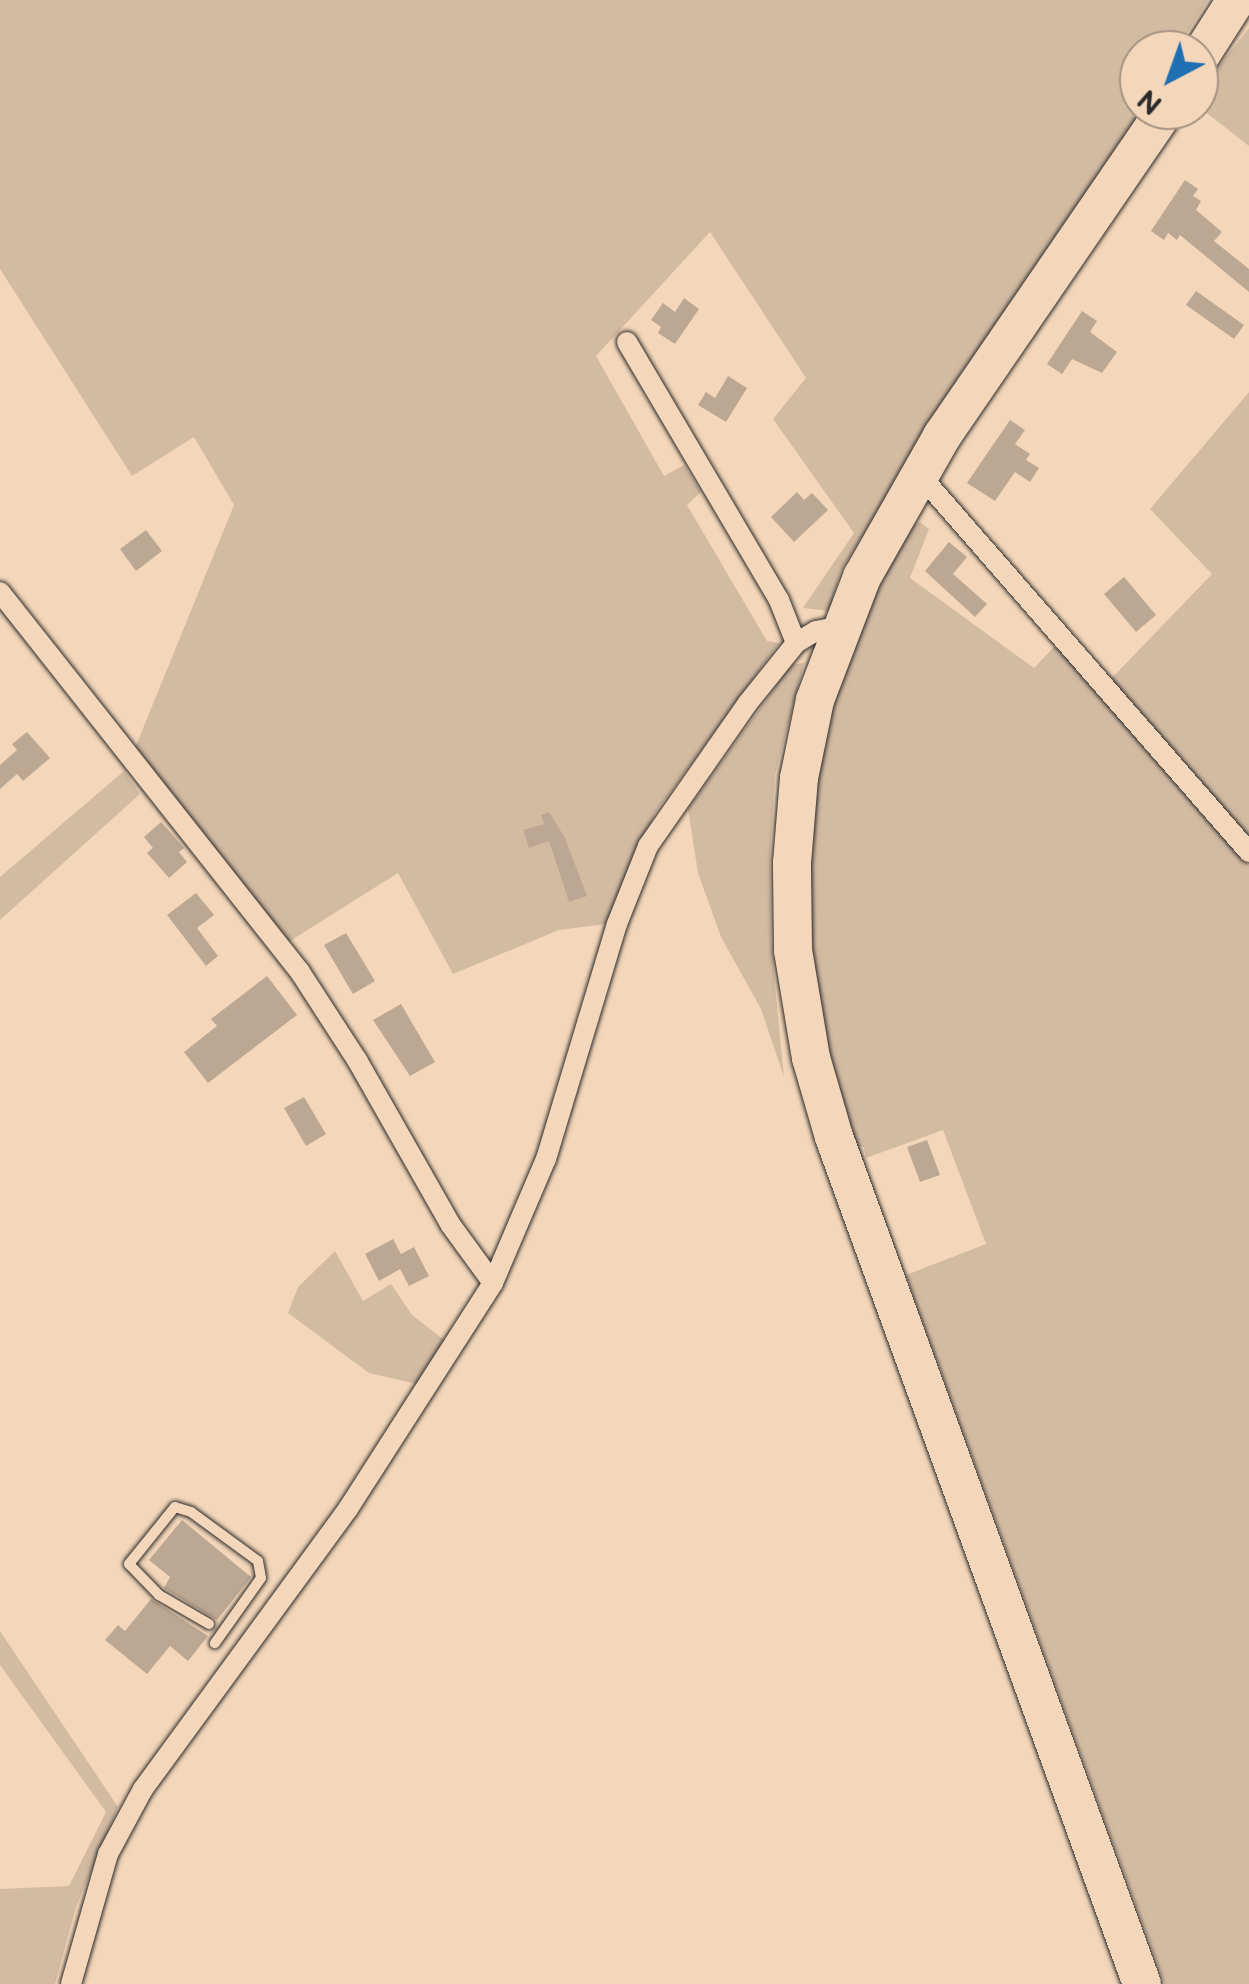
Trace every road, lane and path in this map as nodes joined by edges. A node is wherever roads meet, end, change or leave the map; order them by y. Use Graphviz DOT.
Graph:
graph roads {
  1 [pos="1236,0"];
  2 [pos="1217,30"];
  3 [pos="1151,130"];
  4 [pos="627,342"];
  5 [pos="919,474"];
  6 [pos="0,592"];
  7 [pos="841,626"];
  8 [pos="796,643"];
  9 [pos="1249,852"];
  10 [pos="493,1283"];
  11 [pos="234,1620"];
  12 [pos="209,1624"];
  13 [pos="260,1632"];
  14 [pos="216,1643"];
  15 [pos="71,1984"];
  16 [pos="1142,1984"];
  1 -- 2 [label="highway"];
  3 -- 5 [label="highway"];
  4 -- 8 [label="street"];
  5 -- 7 [label="highway"];
  5 -- 9 [label="street"];
  6 -- 10 [label="street"];
  7 -- 8 [label="street"];
  7 -- 16 [label="highway"];
  8 -- 10 [label="street"];
  10 -- 13 [label="street"];
  11 -- 12 [label="lane"];
  11 -- 13 [label="lane"];
  11 -- 14 [label="lane"];
  13 -- 15 [label="street"];
}
